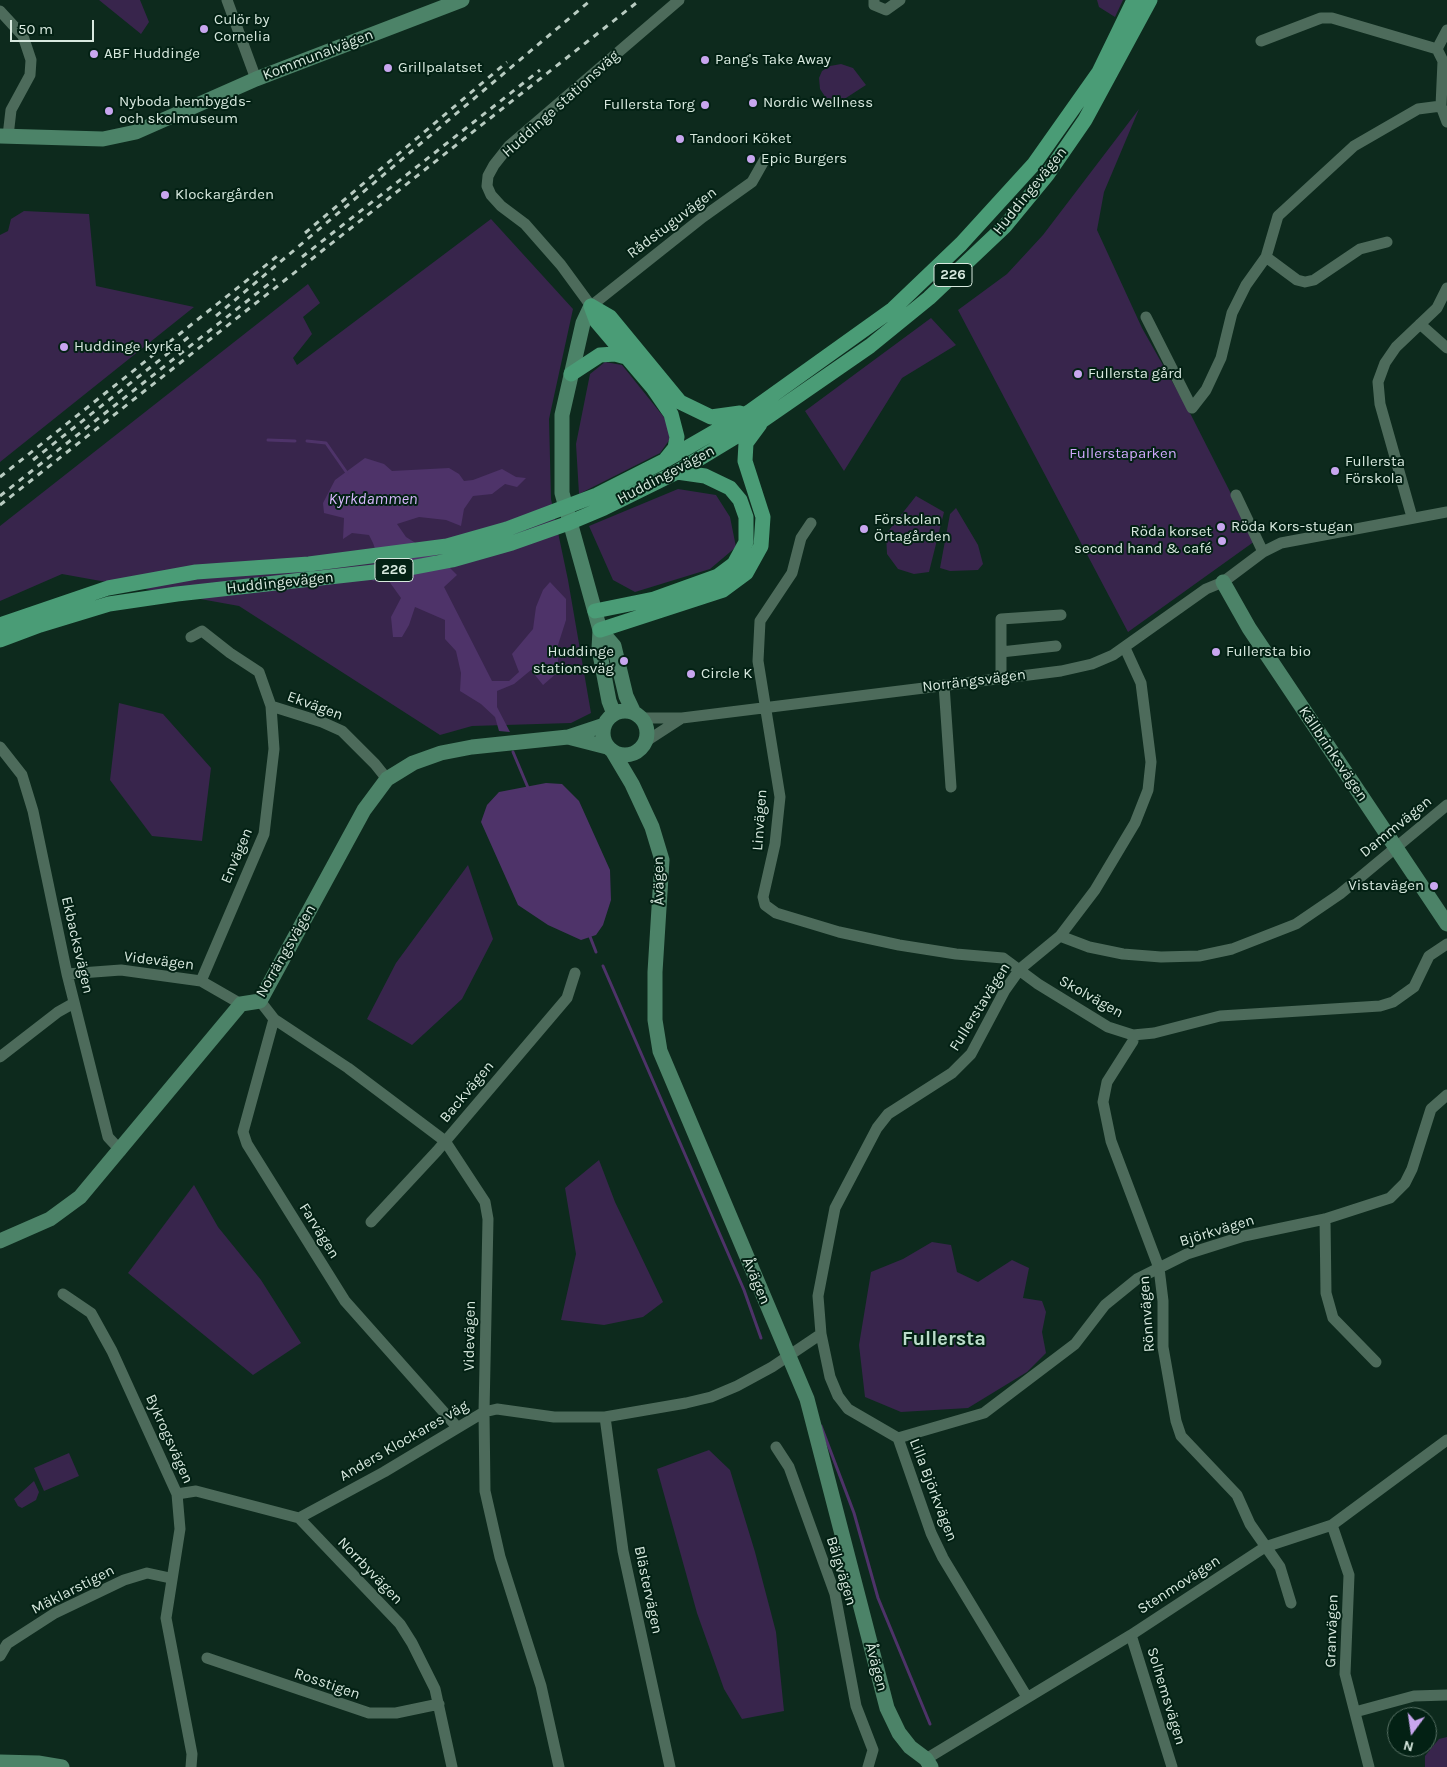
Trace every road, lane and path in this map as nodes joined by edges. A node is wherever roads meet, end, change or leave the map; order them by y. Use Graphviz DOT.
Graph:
graph roads {
  1 [pos="227,0"];
  2 [pos="462,0"];
  3 [pos="679,0"];
  4 [pos="874,0"];
  5 [pos="900,0"];
  6 [pos="1134,0"];
  7 [pos="1150,0"];
  8 [pos="1163,0"];
  9 [pos="0,11"];
  10 [pos="1141,19"];
  11 [pos="1447,30"];
  12 [pos="1261,41"];
  13 [pos="1438,49"];
  14 [pos="256,79"];
  15 [pos="1441,106"];
  16 [pos="1447,122"];
  17 [pos="4,136"];
  18 [pos="765,159"];
  19 [pos="1386,242"];
  20 [pos="1266,258"];
  21 [pos="1447,288"];
  22 [pos="591,306"];
  23 [pos="1146,317"];
  24 [pos="1420,324"];
  25 [pos="1447,348"];
  26 [pos="626,357"];
  27 [pos="571,374"];
  28 [pos="749,412"];
  29 [pos="763,420"];
  30 [pos="664,461"];
  31 [pos="677,472"];
  32 [pos="1236,495"];
  33 [pos="600,502"];
  34 [pos="1447,512"];
  35 [pos="1412,517"];
  36 [pos="811,523"];
  37 [pos="1264,552"];
  38 [pos="1223,582"];
  39 [pos="595,611"];
  40 [pos="1061,615"];
  41 [pos="0,625"];
  42 [pos="600,630"];
  43 [pos="192,637"];
  44 [pos="0,640"];
  45 [pos="1056,646"];
  46 [pos="1124,648"];
  47 [pos="1001,652"];
  48 [pos="1001,678"];
  49 [pos="944,685"];
  50 [pos="271,706"];
  51 [pos="766,707"];
  52 [pos="638,715"];
  53 [pos="682,718"];
  54 [pos="609,719"];
  55 [pos="568,737"];
  56 [pos="643,745"];
  57 [pos="0,747"];
  58 [pos="610,749"];
  59 [pos="387,779"];
  60 [pos="632,784"];
  61 [pos="951,788"];
  62 [pos="1447,805"];
  63 [pos="1395,847"];
  64 [pos="766,905"];
  65 [pos="1447,924"];
  66 [pos="1060,936"];
  67 [pos="1447,944"];
  68 [pos="1020,969"];
  69 [pos="575,973"];
  70 [pos="66,974"];
  71 [pos="201,981"];
  72 [pos="260,1001"];
  73 [pos="74,1003"];
  74 [pos="241,1004"];
  75 [pos="274,1019"];
  76 [pos="1133,1035"];
  77 [pos="0,1057"];
  78 [pos="1447,1095"];
  79 [pos="445,1141"];
  80 [pos="121,1151"];
  81 [pos="1325,1219"];
  82 [pos="371,1222"];
  83 [pos="0,1241"];
  84 [pos="1159,1268"];
  85 [pos="63,1294"];
  86 [pos="821,1334"];
  87 [pos="787,1355"];
  88 [pos="1376,1362"];
  89 [pos="484,1412"];
  90 [pos="605,1417"];
  91 [pos="457,1427"];
  92 [pos="898,1438"];
  93 [pos="1447,1440"];
  94 [pos="776,1447"];
  95 [pos="178,1494"];
  96 [pos="298,1518"];
  97 [pos="1332,1525"];
  98 [pos="1265,1547"];
  99 [pos="170,1578"];
  100 [pos="1292,1603"];
  101 [pos="1131,1634"];
  102 [pos="0,1656"];
  103 [pos="207,1658"];
  104 [pos="1447,1695"];
  105 [pos="1027,1697"];
  106 [pos="439,1704"];
  107 [pos="1355,1712"];
  108 [pos="0,1762"];
  109 [pos="928,1763"];
  110 [pos="16,1764"];
  111 [pos="62,1767"];
  112 [pos="191,1767"];
  113 [pos="452,1767"];
  114 [pos="559,1767"];
  115 [pos="670,1767"];
  116 [pos="868,1767"];
  117 [pos="1172,1767"];
  118 [pos="1369,1767"];
  1 -- 14 [label="street"];
  2 -- 14 [label="street, Kommunalvägen"];
  3 -- 22 [label="street, Huddinge stationsväg"];
  4 -- 5 [label="street"];
  6 -- 28 [label="main road, Huddingevägen / 226"];
  7 -- 10 [label="main road, Huddingevägen / 226"];
  8 -- 10 [label="main road"];
  9 -- 17 [label="street"];
  10 -- 29 [label="main road, Huddingevägen / 226"];
  11 -- 13 [label="street"];
  12 -- 13 [label="street"];
  13 -- 15 [label="street"];
  14 -- 17 [label="street, Kommunalvägen"];
  15 -- 16 [label="street"];
  15 -- 20 [label="street"];
  18 -- 22 [label="street, Rådstuguvägen"];
  19 -- 20 [label="street"];
  20 -- 23 [label="street"];
  21 -- 24 [label="street"];
  22 -- 26 [label="main road"];
  22 -- 27 [label="street"];
  22 -- 28 [label="main road"];
  24 -- 25 [label="street"];
  24 -- 35 [label="street"];
  26 -- 27 [label="main road"];
  26 -- 30 [label="main road"];
  27 -- 39 [label="street"];
  28 -- 30 [label="main road, Huddingevägen / 226"];
  29 -- 31 [label="main road, Huddingevägen / 226"];
  29 -- 42 [label="main road"];
  30 -- 33 [label="main road, Huddingevägen / 226"];
  31 -- 33 [label="main road, Huddingevägen / 226"];
  31 -- 39 [label="main road"];
  32 -- 37 [label="street"];
  33 -- 41 [label="main road, Huddingevägen / 226"];
  33 -- 44 [label="main road, Huddingevägen / 226"];
  34 -- 35 [label="street, Norrängsvägen"];
  35 -- 37 [label="street, Norrängsvägen"];
  36 -- 51 [label="street, Linvägen"];
  37 -- 38 [label="street, Norrängsvägen"];
  38 -- 46 [label="street, Norrängsvägen"];
  38 -- 63 [label="street, Källbrinksvägen"];
  39 -- 42 [label="street"];
  40 -- 47 [label="street"];
  42 -- 52 [label="street"];
  42 -- 54 [label="street"];
  43 -- 50 [label="street, Ekvägen"];
  45 -- 47 [label="street"];
  46 -- 48 [label="street, Norrängsvägen"];
  46 -- 66 [label="street, Fullerstavägen"];
  47 -- 48 [label="street"];
  48 -- 49 [label="street, Norrängsvägen"];
  49 -- 51 [label="street, Norrängsvägen"];
  49 -- 61 [label="street"];
  50 -- 59 [label="street, Ekvägen"];
  50 -- 71 [label="street, Envägen"];
  51 -- 53 [label="street, Norrängsvägen"];
  51 -- 64 [label="street, Linvägen"];
  52 -- 53 [label="street, Norrängsvägen"];
  52 -- 54 [label="street"];
  52 -- 56 [label="street"];
  53 -- 56 [label="street, Norrängsvägen"];
  54 -- 55 [label="street, Norrängsvägen"];
  54 -- 58 [label="street"];
  55 -- 58 [label="street, Norrängsvägen"];
  55 -- 59 [label="street, Norrängsvägen"];
  56 -- 58 [label="street"];
  56 -- 60 [label="street"];
  57 -- 70 [label="street, Ekbacksvägen"];
  58 -- 60 [label="street, Åvägen"];
  59 -- 72 [label="street, Norrängsvägen"];
  60 -- 87 [label="street, Åvägen"];
  62 -- 63 [label="street, Dammvägen"];
  63 -- 65 [label="street, Källbrinksvägen"];
  63 -- 66 [label="street, Dammvägen"];
  64 -- 68 [label="street, Skolvägen"];
  66 -- 68 [label="street, Fullerstavägen"];
  67 -- 76 [label="street, Skolvägen"];
  68 -- 76 [label="street, Skolvägen"];
  68 -- 86 [label="street, Fullerstavägen"];
  69 -- 79 [label="street, Backvägen"];
  70 -- 71 [label="street, Videvägen"];
  70 -- 73 [label="street, Ekbacksvägen"];
  71 -- 74 [label="street, Videvägen"];
  72 -- 74 [label="street, Norrängsvägen"];
  72 -- 75 [label="street, Videvägen"];
  73 -- 77 [label="street"];
  73 -- 80 [label="street, Ekbacksvägen"];
  74 -- 80 [label="street, Norrängsvägen"];
  75 -- 79 [label="street, Videvägen"];
  75 -- 91 [label="street, Farvägen"];
  76 -- 84 [label="street, Rönnvägen"];
  78 -- 81 [label="street, Björkvägen"];
  79 -- 82 [label="street, Backvägen"];
  79 -- 89 [label="street, Videvägen"];
  80 -- 83 [label="street, Norrängsvägen"];
  81 -- 84 [label="street, Björkvägen"];
  81 -- 88 [label="street"];
  84 -- 92 [label="street, Björkvägen"];
  84 -- 98 [label="street, Rönnvägen"];
  85 -- 95 [label="street, Bykrogsvägen"];
  86 -- 87 [label="street"];
  86 -- 92 [label="street, Lilla Björkvägen"];
  87 -- 90 [label="street, Anders Klockares väg"];
  87 -- 109 [label="street, Åvägen"];
  89 -- 90 [label="street, Anders Klockares väg"];
  89 -- 91 [label="street, Anders Klockares väg"];
  89 -- 114 [label="street, Videvägen"];
  90 -- 115 [label="street, Blästervägen"];
  91 -- 96 [label="street, Anders Klockares väg"];
  92 -- 105 [label="street, Lilla Björkvägen"];
  93 -- 97 [label="street, Stenmovägen"];
  94 -- 116 [label="street, Bälgvägen"];
  95 -- 96 [label="street"];
  95 -- 99 [label="street, Bykrogsvägen"];
  96 -- 106 [label="street, Norrbyvägen"];
  97 -- 98 [label="street, Stenmovägen"];
  97 -- 107 [label="street, Granvägen"];
  98 -- 100 [label="street, Rönnvägen"];
  98 -- 101 [label="street, Stenmovägen"];
  99 -- 102 [label="street, Mäklarstigen"];
  99 -- 112 [label="street, Bykrogsvägen"];
  101 -- 105 [label="street, Stenmovägen"];
  101 -- 117 [label="street, Solhemsvägen"];
  103 -- 106 [label="street, Rosstigen"];
  104 -- 107 [label="street"];
  105 -- 109 [label="street, Stenmovägen"];
  106 -- 113 [label="street, Norrbyvägen"];
  107 -- 118 [label="street, Granvägen"];
  108 -- 110 [label="street"];
  110 -- 111 [label="street"];
}
